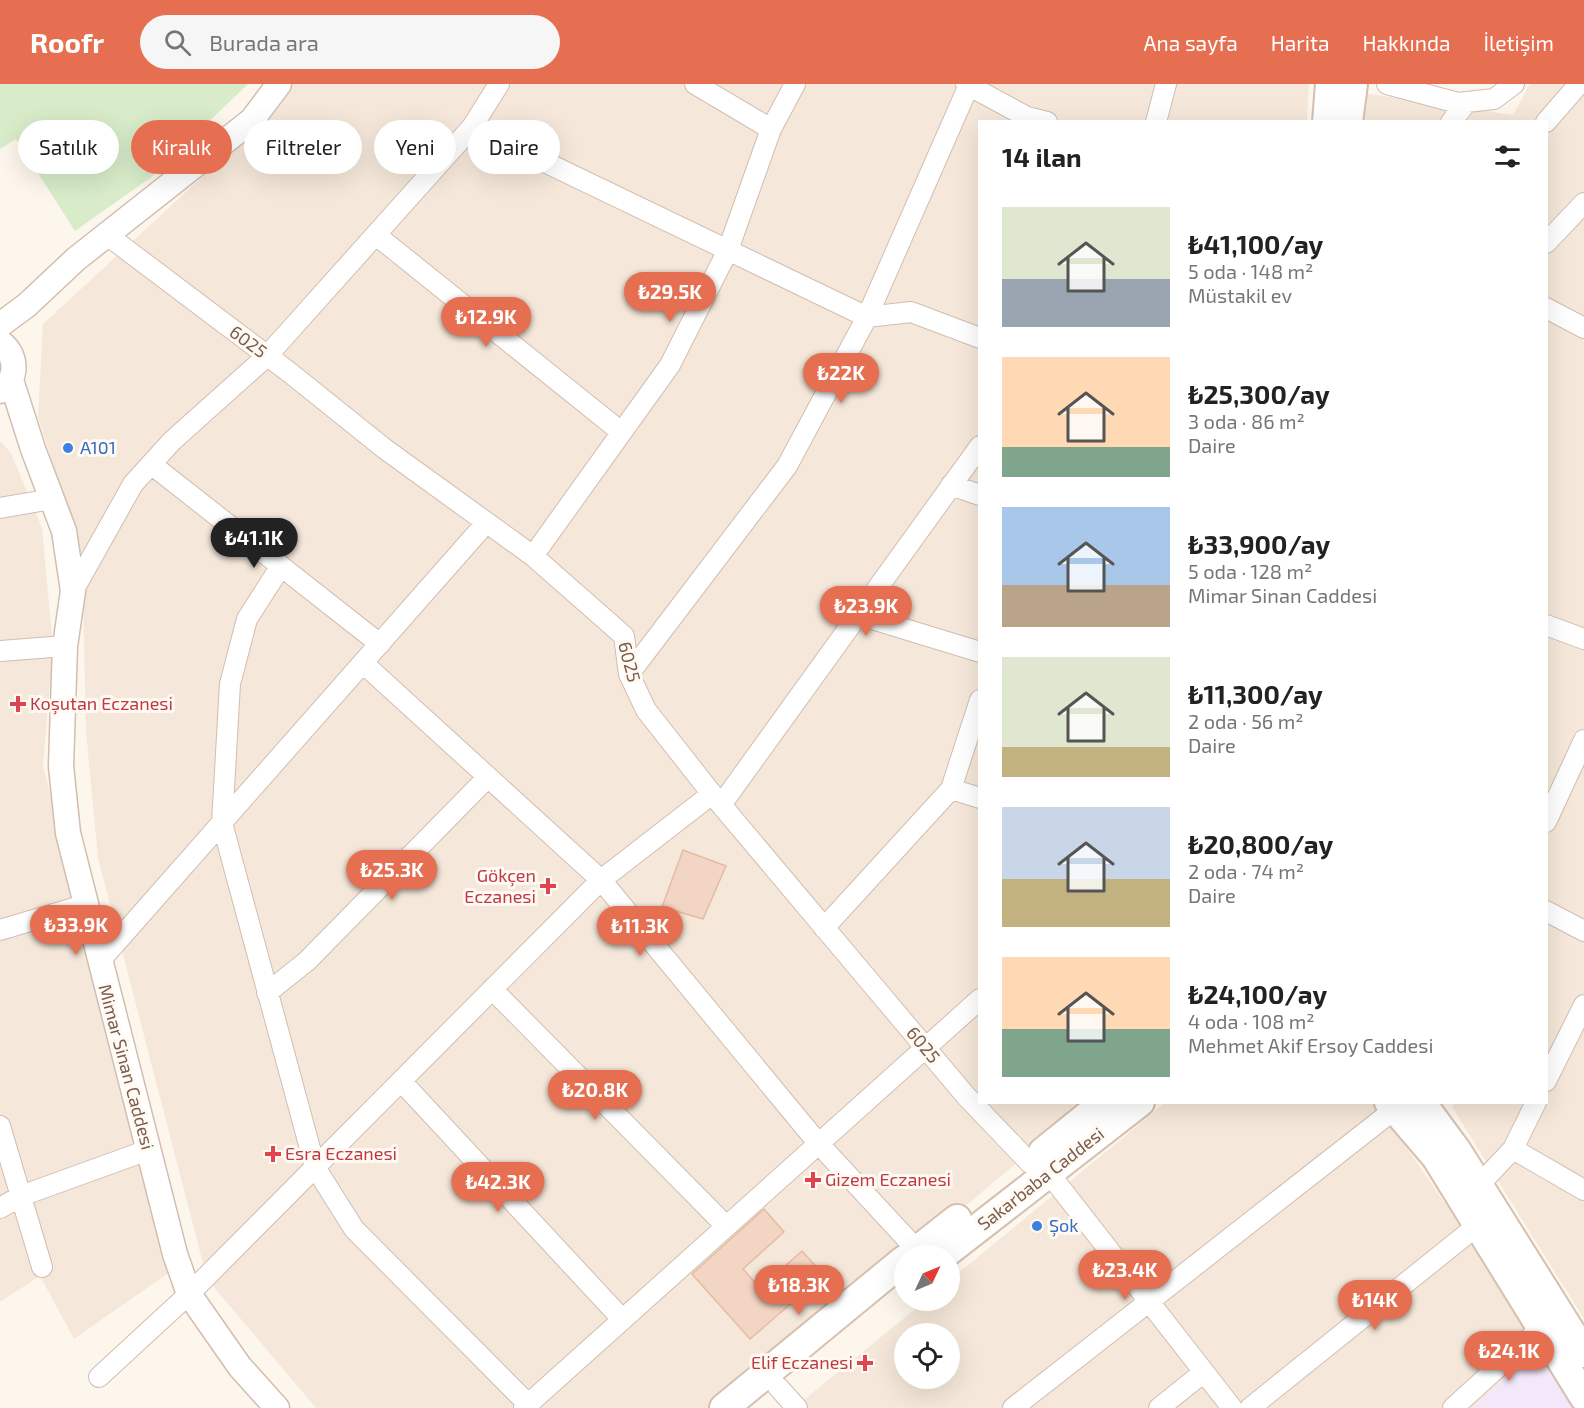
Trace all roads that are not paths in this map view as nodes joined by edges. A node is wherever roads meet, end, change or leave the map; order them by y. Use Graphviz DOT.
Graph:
graph roads {
  1 [pos="279,84"];
  2 [pos="499,84"];
  3 [pos="695,84"];
  4 [pos="795,84"];
  5 [pos="1166,84"];
  6 [pos="1330,84"];
  7 [pos="1353,84"];
  8 [pos="1387,84"];
  9 [pos="1514,84"];
  10 [pos="1579,84"];
  11 [pos="968,85"];
  12 [pos="1467,102"];
  13 [pos="476,120"];
  14 [pos="1039,120"];
  15 [pos="1157,120"];
  16 [pos="1327,120"];
  17 [pos="1348,120"];
  18 [pos="1453,120"];
  19 [pos="1548,120"];
  20 [pos="771,129"];
  21 [pos="468,132"];
  22 [pos="560,169"];
  23 [pos="1584,203"];
  24 [pos="107,235"];
  25 [pos="376,235"];
  26 [pos="1548,241"];
  27 [pos="728,250"];
  28 [pos="27,304"];
  29 [pos="1548,309"];
  30 [pos="867,316"];
  31 [pos="0,325"];
  32 [pos="1584,328"];
  33 [pos="978,337"];
  34 [pos="6,348"];
  35 [pos="267,356"];
  36 [pos="5,385"];
  37 [pos="0,406"];
  38 [pos="621,431"];
  39 [pos="33,448"];
  40 [pos="978,449"];
  41 [pos="151,464"];
  42 [pos="951,485"];
  43 [pos="978,494"];
  44 [pos="52,499"];
  45 [pos="0,508"];
  46 [pos="486,523"];
  47 [pos="533,556"];
  48 [pos="281,566"];
  49 [pos="73,591"];
  50 [pos="859,615"];
  51 [pos="1548,626"];
  52 [pos="1584,639"];
  53 [pos="380,644"];
  54 [pos="65,646"];
  55 [pos="0,651"];
  56 [pos="978,651"];
  57 [pos="363,663"];
  58 [pos="629,674"];
  59 [pos="978,706"];
  60 [pos="1584,740"];
  61 [pos="488,777"];
  62 [pos="951,789"];
  63 [pos="978,797"];
  64 [pos="717,800"];
  65 [pos="1548,818"];
  66 [pos="222,823"];
  67 [pos="601,880"];
  68 [pos="84,904"];
  69 [pos="1548,912"];
  70 [pos="824,928"];
  71 [pos="0,930"];
  72 [pos="1584,931"];
  73 [pos="99,962"];
  74 [pos="492,990"];
  75 [pos="267,993"];
  76 [pos="978,1001"];
  77 [pos="1584,1005"];
  78 [pos="927,1049"];
  79 [pos="1548,1077"];
  80 [pos="401,1081"];
  81 [pos="978,1103"];
  82 [pos="979,1104"];
  83 [pos="1103,1104"];
  84 [pos="1137,1104"];
  85 [pos="1535,1104"];
  86 [pos="1402,1105"];
  87 [pos="0,1126"];
  88 [pos="818,1143"];
  89 [pos="1513,1149"];
  90 [pos="148,1150"];
  91 [pos="315,1167"];
  92 [pos="1039,1167"];
  93 [pos="1478,1186"];
  94 [pos="1583,1187"];
  95 [pos="21,1196"];
  96 [pos="0,1208"];
  97 [pos="724,1225"];
  98 [pos="1478,1225"];
  99 [pos="910,1245"];
  100 [pos="933,1245"];
  101 [pos="42,1267"];
  102 [pos="894,1275"];
  103 [pos="894,1293"];
  104 [pos="189,1294"];
  105 [pos="1149,1302"];
  106 [pos="622,1318"];
  107 [pos="1541,1328"];
  108 [pos="1584,1353"];
  109 [pos="1204,1372"];
  110 [pos="99,1377"];
  111 [pos="778,1387"];
  112 [pos="1584,1397"];
  113 [pos="526,1406"];
  114 [pos="277,1408"];
  115 [pos="724,1408"];
  116 [pos="754,1408"];
  117 [pos="797,1408"];
  118 [pos="1013,1408"];
  119 [pos="1159,1408"];
  120 [pos="1232,1408"];
  121 [pos="1250,1408"];
  122 [pos="1453,1408"];
  1 -- 24 [label="street"];
  2 -- 13 [label="street"];
  3 -- 20 [label="street"];
  4 -- 20 [label="street"];
  5 -- 15 [label="street"];
  6 -- 16 [label="main road"];
  7 -- 17 [label="main road"];
  8 -- 12 [label="street"];
  9 -- 12 [label="street"];
  10 -- 19 [label="street"];
  11 -- 14 [label="street"];
  11 -- 30 [label="street"];
  12 -- 18 [label="street"];
  20 -- 27 [label="street"];
  21 -- 25 [label="street"];
  22 -- 27 [label="street"];
  23 -- 26 [label="street"];
  24 -- 28 [label="street"];
  24 -- 35 [label="street, 6025"];
  25 -- 35 [label="street"];
  25 -- 38 [label="street"];
  27 -- 30 [label="street"];
  27 -- 38 [label="street"];
  28 -- 31 [label="street"];
  28 -- 34 [label="street, Mimar Sinan Caddesi"];
  29 -- 32 [label="street"];
  30 -- 33 [label="street"];
  30 -- 58 [label="street"];
  34 -- 36 [label="street, Mimar Sinan Caddesi"];
  35 -- 41 [label="street"];
  35 -- 46 [label="street, 6025"];
  36 -- 39 [label="street, Mimar Sinan Caddesi"];
  37 -- 39 [label="street"];
  38 -- 47 [label="street"];
  39 -- 44 [label="street, Mimar Sinan Caddesi"];
  40 -- 42 [label="street"];
  41 -- 48 [label="street"];
  41 -- 49 [label="street"];
  42 -- 43 [label="street"];
  42 -- 50 [label="street"];
  44 -- 45 [label="street"];
  44 -- 49 [label="street, Mimar Sinan Caddesi"];
  46 -- 47 [label="street, 6025"];
  46 -- 53 [label="street"];
  47 -- 58 [label="street, 6025"];
  48 -- 53 [label="street"];
  48 -- 66 [label="street"];
  49 -- 54 [label="street, Mimar Sinan Caddesi"];
  50 -- 56 [label="street"];
  50 -- 64 [label="street"];
  51 -- 52 [label="street"];
  53 -- 57 [label="street"];
  54 -- 55 [label="street"];
  54 -- 68 [label="street, Mimar Sinan Caddesi"];
  57 -- 61 [label="street"];
  57 -- 66 [label="street"];
  58 -- 64 [label="street, 6025"];
  59 -- 62 [label="street"];
  60 -- 65 [label="street"];
  61 -- 67 [label="street"];
  61 -- 75 [label="street"];
  62 -- 63 [label="street"];
  62 -- 70 [label="street"];
  64 -- 67 [label="street"];
  64 -- 70 [label="street, 6025"];
  66 -- 73 [label="street"];
  66 -- 75 [label="street"];
  67 -- 74 [label="street"];
  67 -- 88 [label="street"];
  68 -- 71 [label="street"];
  68 -- 73 [label="street, Mimar Sinan Caddesi"];
  69 -- 72 [label="street"];
  70 -- 78 [label="street, 6025"];
  73 -- 90 [label="street, Mimar Sinan Caddesi"];
  74 -- 80 [label="street"];
  74 -- 97 [label="street"];
  75 -- 91 [label="street"];
  76 -- 78 [label="street"];
  77 -- 79 [label="street"];
  78 -- 81 [label="street, 6025"];
  78 -- 88 [label="street"];
  80 -- 91 [label="street"];
  80 -- 106 [label="street"];
  82 -- 92 [label="street, 6025"];
  83 -- 92 [label="main road, Sakarbaba Caddesi"];
  84 -- 92 [label="main road, Sakarbaba Caddesi"];
  85 -- 89 [label="street"];
  86 -- 93 [label="main road"];
  86 -- 98 [label="main road"];
  86 -- 105 [label="street"];
  87 -- 95 [label="street"];
  88 -- 97 [label="street"];
  88 -- 99 [label="street"];
  89 -- 93 [label="street"];
  89 -- 94 [label="street"];
  90 -- 95 [label="street"];
  90 -- 104 [label="street, Mimar Sinan Caddesi"];
  91 -- 104 [label="street"];
  91 -- 113 [label="street"];
  92 -- 100 [label="main road, Sakarbaba Caddesi"];
  92 -- 105 [label="street, 6025"];
  93 -- 108 [label="main road"];
  95 -- 96 [label="street"];
  95 -- 101 [label="street"];
  97 -- 106 [label="street"];
  98 -- 107 [label="main road"];
  98 -- 121 [label="street"];
  102 -- 115 [label="main road, Sakarbaba Caddesi"];
  103 -- 111 [label="main road"];
  104 -- 110 [label="street"];
  104 -- 114 [label="street, Mimar Sinan Caddesi"];
  105 -- 109 [label="street, 6025"];
  105 -- 118 [label="street"];
  106 -- 113 [label="street"];
  107 -- 112 [label="main road"];
  107 -- 122 [label="street"];
  109 -- 119 [label="street"];
  109 -- 120 [label="street, 6025"];
  111 -- 116 [label="main road"];
  111 -- 117 [label="street"];
}
